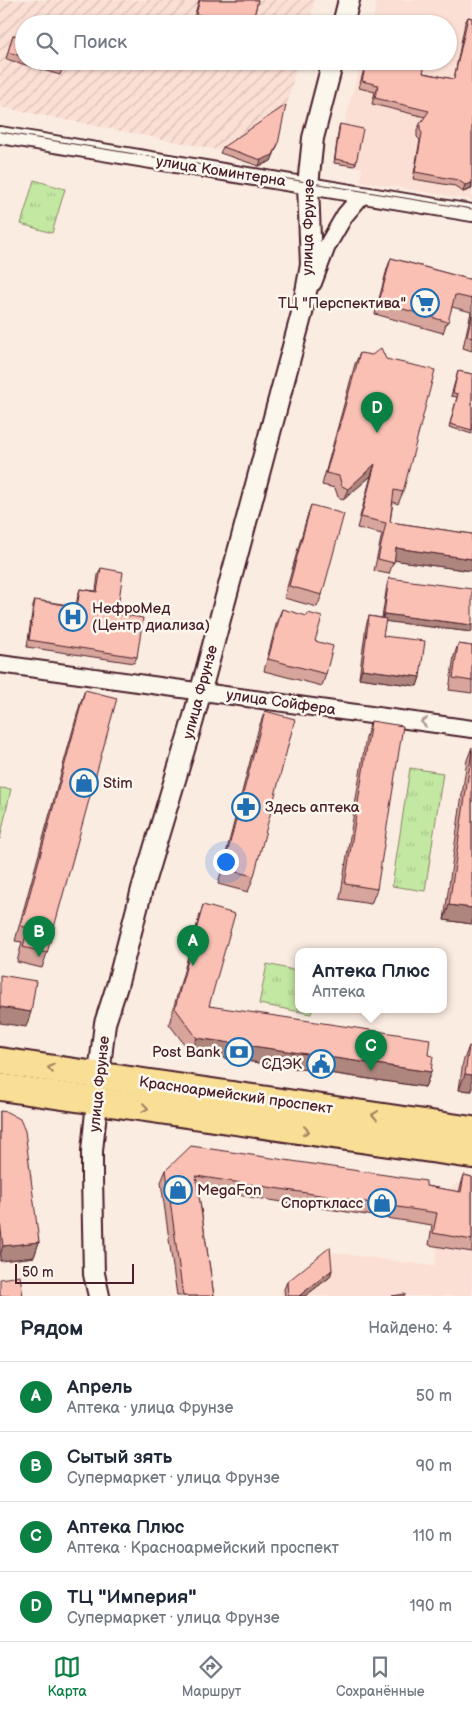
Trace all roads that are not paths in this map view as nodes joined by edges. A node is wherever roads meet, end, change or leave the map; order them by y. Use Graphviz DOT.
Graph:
graph roads {
  1 [pos="349,0"];
  2 [pos="345,15"];
  3 [pos="331,70"];
  4 [pos="0,135"];
  5 [pos="308,186"];
  6 [pos="362,195"];
  7 [pos="472,213"];
  8 [pos="302,313"];
  9 [pos="0,664"];
  10 [pos="201,690"];
  11 [pos="472,729"];
  12 [pos="0,1061"];
  13 [pos="99,1075"];
  14 [pos="0,1087"];
  15 [pos="97,1102"];
  16 [pos="472,1130"];
  17 [pos="472,1155"];
  18 [pos="99,1296"];
  1 -- 2 [label="street"];
  3 -- 5 [label="street, улица Фрунзе"];
  4 -- 5 [label="street, улица Коминтерна"];
  5 -- 6 [label="street, улица Коминтерна"];
  5 -- 8 [label="street, улица Фрунзе"];
  6 -- 7 [label="street, улица Коминтерна"];
  6 -- 8 [label="street"];
  8 -- 10 [label="street, улица Фрунзе"];
  9 -- 10 [label="street, улица Сойфера"];
  11 -- 10 [label="street, улица Сойфера, one-way"];
  10 -- 13 [label="street, улица Фрунзе"];
  13 -- 12 [label="main road, Красноармейский проспект, one-way"];
  13 -- 15 [label="main road, улица Фрунзе"];
  16 -- 13 [label="main road, Красноармейский проспект, one-way"];
  14 -- 15 [label="main road, Красноармейский проспект"];
  15 -- 17 [label="main road, Красноармейский проспект, one-way"];
  15 -- 18 [label="street, улица Фрунзе"];
}
